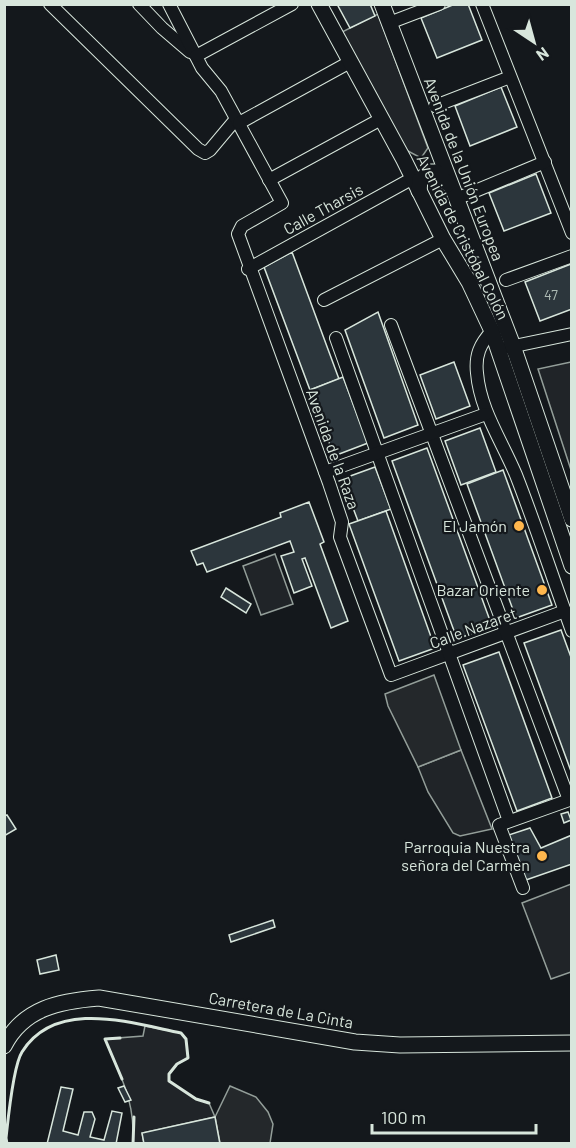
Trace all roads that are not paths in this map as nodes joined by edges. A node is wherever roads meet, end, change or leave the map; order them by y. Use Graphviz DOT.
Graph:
graph roads {
  1 [pos="50,4"];
  2 [pos="140,4"];
  3 [pos="144,4"];
  4 [pos="167,4"];
  5 [pos="292,4"];
  6 [pos="319,4"];
  7 [pos="382,4"];
  8 [pos="439,4"];
  9 [pos="482,4"];
  10 [pos="389,24"];
  11 [pos="196,56"];
  12 [pos="350,62"];
  13 [pos="510,77"];
  14 [pos="435,106"];
  15 [pos="381,119"];
  16 [pos="237,121"];
  17 [pos="436,149"];
  18 [pos="404,160"];
  19 [pos="545,162"];
  20 [pos="269,180"];
  21 [pos="416,185"];
  22 [pos="454,194"];
  23 [pos="572,233"];
  24 [pos="443,239"];
  25 [pos="572,256"];
  26 [pos="248,269"];
  27 [pos="506,280"];
  28 [pos="324,300"];
  29 [pos="391,325"];
  30 [pos="492,331"];
  31 [pos="572,334"];
  32 [pos="336,338"];
  33 [pos="513,346"];
  34 [pos="498,350"];
  35 [pos="486,414"];
  36 [pos="430,434"];
  37 [pos="379,452"];
  38 [pos="325,472"];
  39 [pos="572,519"];
  40 [pos="572,566"];
  41 [pos="565,611"];
  42 [pos="572,631"];
  43 [pos="507,633"];
  44 [pos="451,654"];
  45 [pos="391,675"];
  46 [pos="570,800"];
  47 [pos="509,821"];
  48 [pos="523,888"];
  49 [pos="572,1043"];
  50 [pos="4,1046"];
  1 -- 16 [label="street"];
  2 -- 11 [label="street"];
  3 -- 4 [label="street"];
  4 -- 11 [label="street"];
  5 -- 11 [label="street"];
  6 -- 12 [label="main road, Avenida de Cristóbal Colón"];
  7 -- 10 [label="main road, Avenida de la Unión Europea"];
  8 -- 10 [label="street"];
  9 -- 13 [label="street"];
  10 -- 17 [label="main road, Avenida de la Unión Europea"];
  11 -- 16 [label="street"];
  12 -- 15 [label="main road, Avenida de Cristóbal Colón"];
  12 -- 16 [label="street"];
  13 -- 14 [label="street"];
  13 -- 19 [label="street"];
  15 -- 18 [label="main road, Avenida de Cristóbal Colón"];
  15 -- 20 [label="street"];
  16 -- 20 [label="street"];
  17 -- 18 [label="main road"];
  17 -- 22 [label="main road, Avenida de la Unión Europea"];
  18 -- 21 [label="main road, Avenida de Cristóbal Colón"];
  19 -- 22 [label="street"];
  19 -- 23 [label="street"];
  20 -- 26 [label="street, Avenida de la Raza"];
  21 -- 22 [label="main road"];
  21 -- 24 [label="main road, Avenida de Cristóbal Colón"];
  21 -- 26 [label="street, Calle Tharsis"];
  22 -- 33 [label="main road, Avenida de la Unión Europea"];
  24 -- 28 [label="street"];
  24 -- 30 [label="main road, Avenida de Cristóbal Colón"];
  25 -- 27 [label="street"];
  26 -- 38 [label="street, Avenida de la Raza"];
  29 -- 36 [label="street"];
  30 -- 34 [label="main road, Avenida de Cristóbal Colón"];
  30 -- 35 [label="street"];
  31 -- 33 [label="street"];
  32 -- 37 [label="street"];
  33 -- 34 [label="street"];
  33 -- 39 [label="main road"];
  34 -- 40 [label="main road, Avenida de Cristóbal Colón"];
  35 -- 36 [label="street"];
  35 -- 41 [label="street"];
  36 -- 37 [label="street"];
  36 -- 43 [label="street"];
  37 -- 38 [label="street"];
  37 -- 44 [label="street"];
  38 -- 45 [label="street, Avenida de la Raza"];
  41 -- 42 [label="street"];
  41 -- 43 [label="street, Calle Nazaret"];
  43 -- 44 [label="street, Calle Nazaret"];
  43 -- 46 [label="street"];
  44 -- 45 [label="street, Calle Nazaret"];
  44 -- 47 [label="street"];
  46 -- 47 [label="street"];
  47 -- 48 [label="street"];
  49 -- 50 [label="main road, Carretera de La Cinta"];
}
